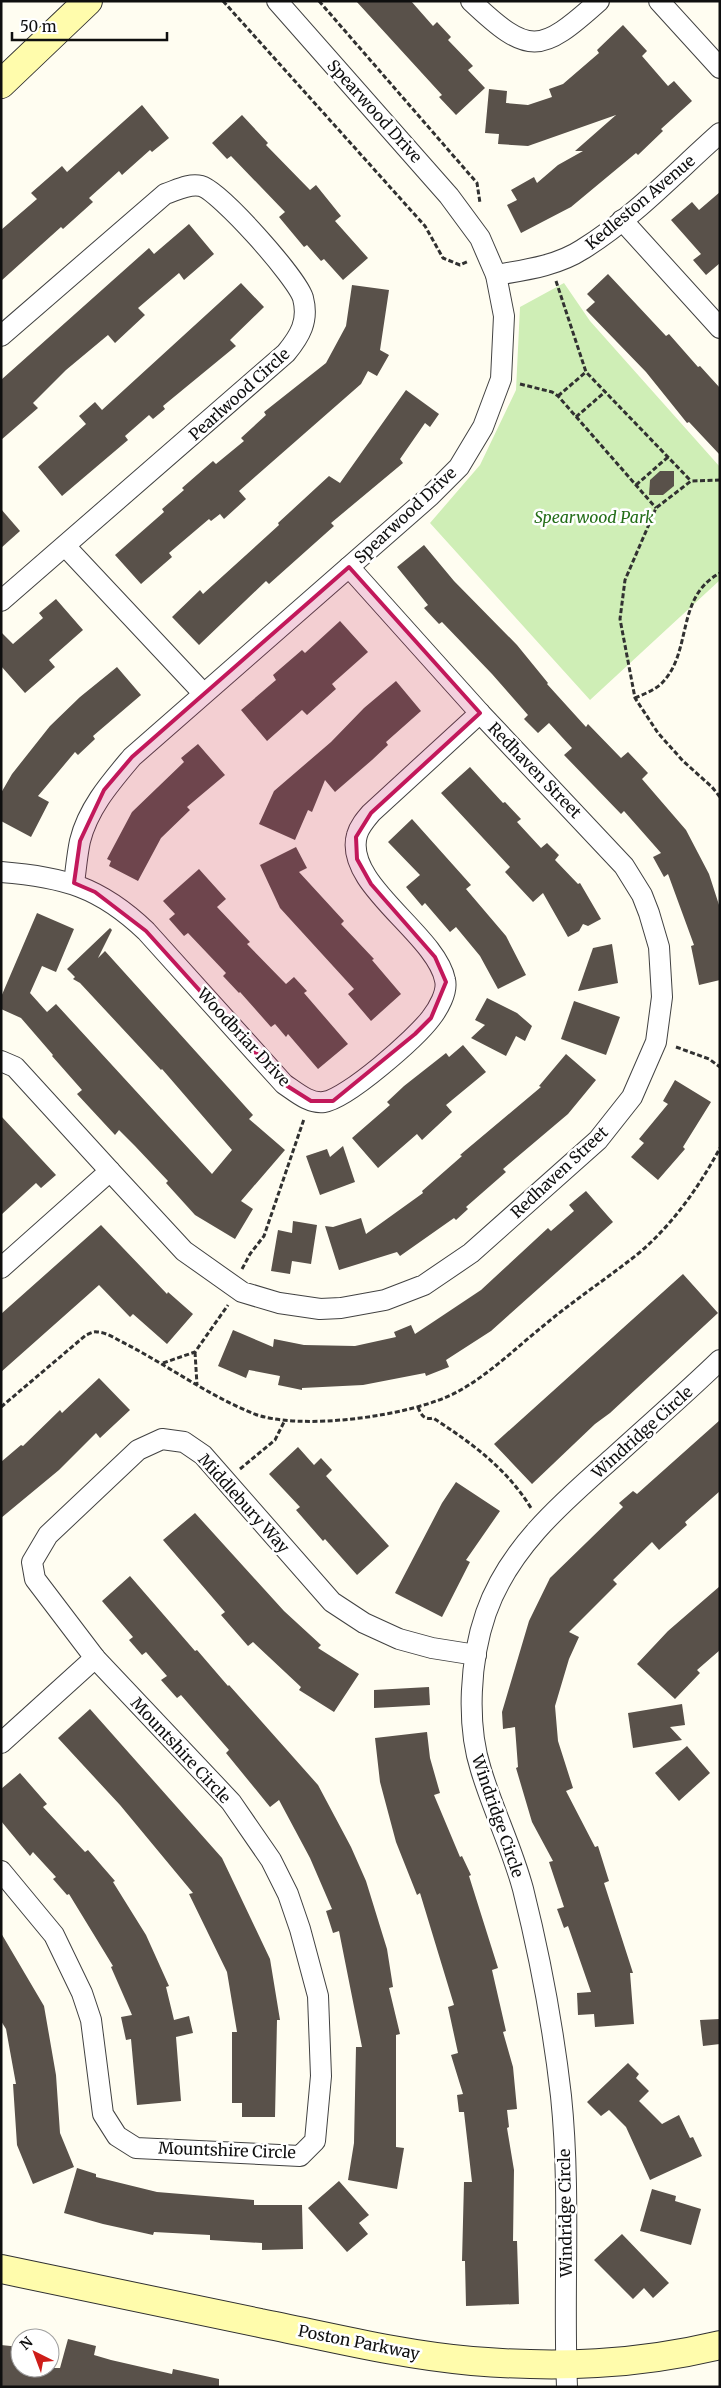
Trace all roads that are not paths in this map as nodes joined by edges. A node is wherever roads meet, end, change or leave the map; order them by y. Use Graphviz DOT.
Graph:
graph roads {
  1 [pos="88,1"];
  2 [pos="277,1"];
  3 [pos="471,1"];
  4 [pos="599,1"];
  5 [pos="660,1"];
  6 [pos="720,68"];
  7 [pos="1,84"];
  8 [pos="720,133"];
  9 [pos="622,220"];
  10 [pos="496,275"];
  11 [pos="720,328"];
  12 [pos="1,336"];
  13 [pos="66,547"];
  14 [pos="349,567"];
  15 [pos="1,601"];
  16 [pos="203,693"];
  17 [pos="480,713"];
  18 [pos="1,872"];
  19 [pos="74,883"];
  20 [pos="1,1061"];
  21 [pos="110,1171"];
  22 [pos="1,1268"];
  23 [pos="720,1360"];
  24 [pos="476,1655"];
  25 [pos="95,1658"];
  26 [pos="1,1743"];
  27 [pos="1,1871"];
  28 [pos="1,2269"];
  29 [pos="720,2345"];
  30 [pos="566,2376"];
  1 -- 7 [label="street"];
  2 -- 10 [label="street, Spearwood Drive"];
  3 -- 4 [label="street"];
  5 -- 6 [label="street"];
  8 -- 9 [label="street, Kedleston Avenue"];
  9 -- 10 [label="street, Kedleston Avenue"];
  9 -- 11 [label="street"];
  10 -- 14 [label="street, Spearwood Drive"];
  12 -- 13 [label="street, Pearlwood Circle"];
  13 -- 15 [label="street, Pearlwood Circle"];
  13 -- 16 [label="street"];
  14 -- 16 [label="street, Spearwood Drive"];
  14 -- 17 [label="street, Redhaven Street"];
  16 -- 19 [label="street, Spearwood Drive"];
  17 -- 19 [label="street, Woodbriar Drive"];
  17 -- 21 [label="street, Redhaven Street"];
  18 -- 19 [label="street, Woodbriar Drive"];
  20 -- 21 [label="street, Redhaven Street"];
  21 -- 22 [label="street"];
  23 -- 24 [label="street, Windridge Circle"];
  24 -- 25 [label="street, Middlebury Way"];
  24 -- 30 [label="street, Windridge Circle"];
  25 -- 26 [label="street"];
  25 -- 27 [label="street, Mountshire Circle"];
  28 -- 30 [label="street, Poston Parkway"];
  29 -- 30 [label="street, Poston Parkway"];
}
